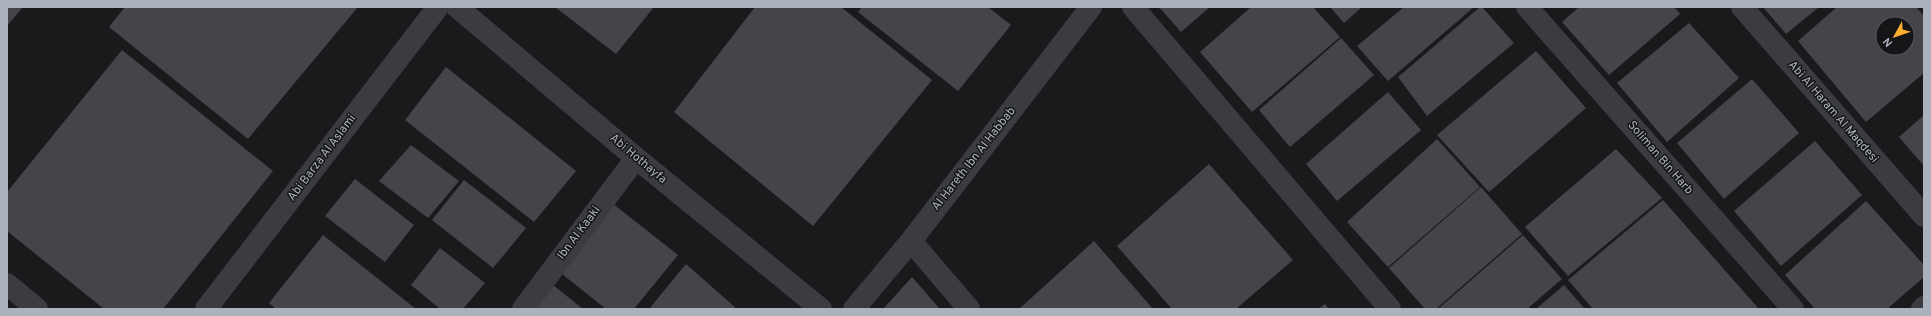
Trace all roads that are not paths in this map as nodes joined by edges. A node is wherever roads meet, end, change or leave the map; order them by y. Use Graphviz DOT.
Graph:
graph roads {
  1 [pos="438,7"];
  2 [pos="457,7"];
  3 [pos="1091,7"];
  4 [pos="1133,7"];
  5 [pos="1527,7"];
  6 [pos="1742,7"];
  7 [pos="636,158"];
  8 [pos="1924,216"];
  9 [pos="911,241"];
  10 [pos="7,284"];
  11 [pos="37,309"];
  12 [pos="206,309"];
  13 [pos="523,309"];
  14 [pos="821,309"];
  15 [pos="854,309"];
  16 [pos="969,309"];
  17 [pos="1390,309"];
  18 [pos="1793,309"];
  1 -- 12 [label="street, Abi Barza Al Aslami"];
  2 -- 7 [label="street, Abi Hothayfa"];
  3 -- 9 [label="street, Al Hareth Ibn Al Habbab"];
  4 -- 17 [label="street"];
  5 -- 18 [label="street, Soliman Bin Harb"];
  6 -- 8 [label="street, Abi Al Haram Al Maqdesi"];
  7 -- 13 [label="street, Ibn Al Kaaki"];
  7 -- 14 [label="street, Abi Hothayfa"];
  9 -- 15 [label="street, Al Hareth Ibn Al Habbab"];
  9 -- 16 [label="street"];
  10 -- 11 [label="street"];
}
